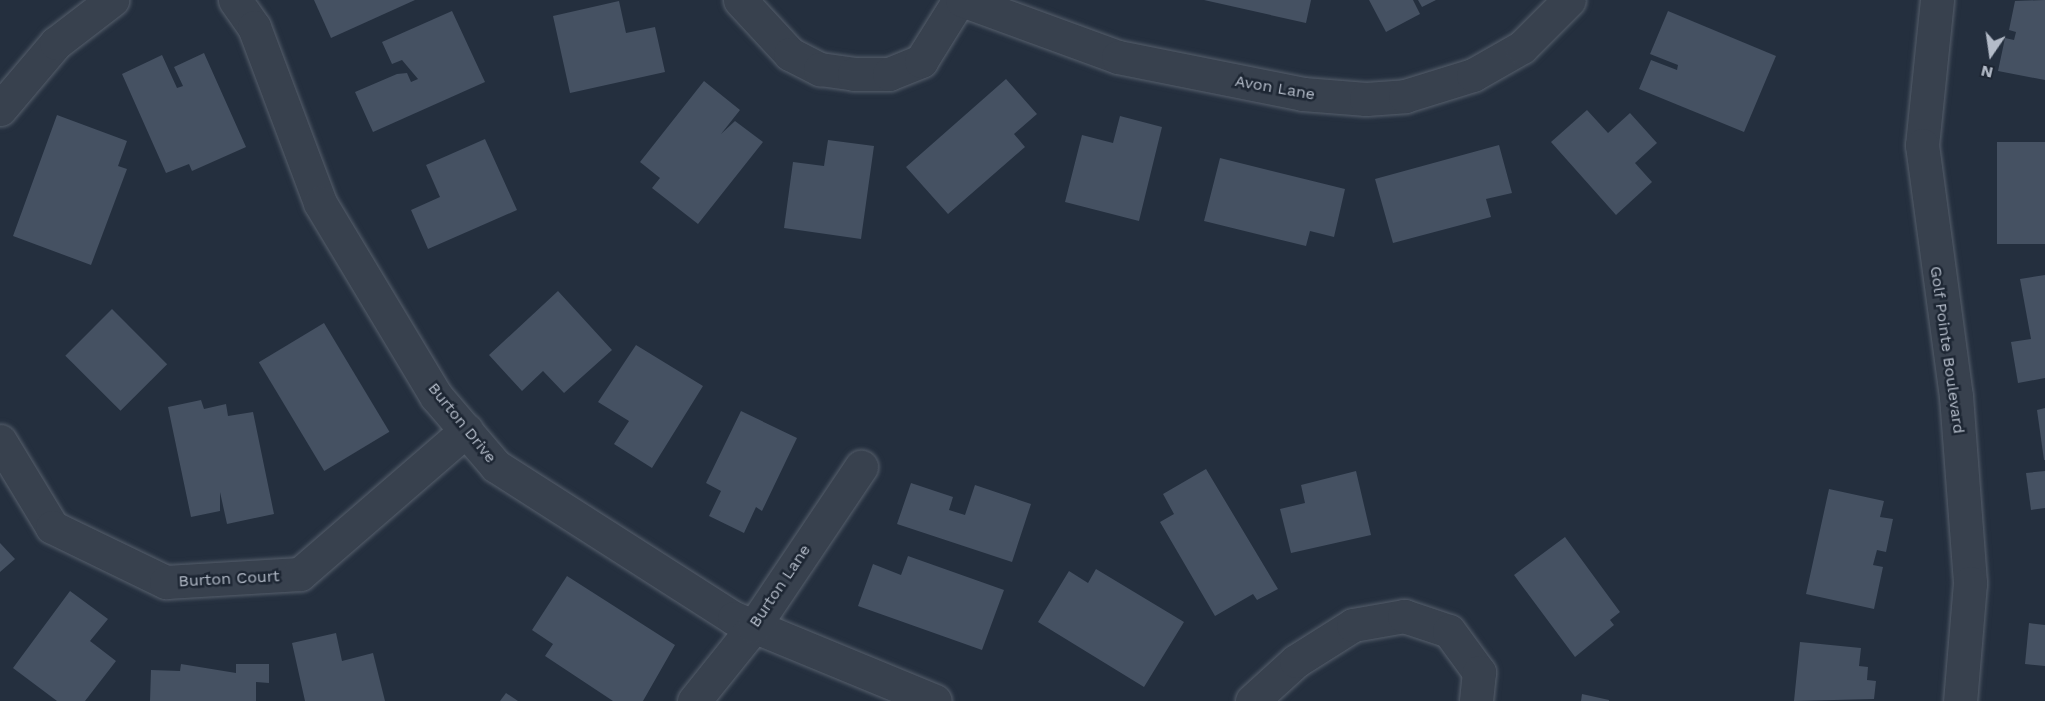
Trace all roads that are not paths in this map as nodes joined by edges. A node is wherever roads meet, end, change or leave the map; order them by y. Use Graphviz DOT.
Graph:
graph roads {
  1 [pos="112,0"];
  2 [pos="236,0"];
  3 [pos="740,0"];
  4 [pos="960,0"];
  5 [pos="1569,0"];
  6 [pos="1937,0"];
  7 [pos="0,109"];
  8 [pos="466,430"];
  9 [pos="0,441"];
  10 [pos="861,467"];
  11 [pos="754,626"];
  12 [pos="694,701"];
  13 [pos="935,701"];
  14 [pos="1252,701"];
  15 [pos="1476,701"];
  16 [pos="1960,701"];
  1 -- 7 [label="street"];
  2 -- 8 [label="street, Burton Drive"];
  3 -- 4 [label="street"];
  4 -- 5 [label="street, Avon Lane"];
  6 -- 16 [label="street, Golf Pointe Boulevard"];
  8 -- 9 [label="street, Burton Court"];
  8 -- 11 [label="street, Burton Drive"];
  10 -- 11 [label="street, Burton Lane"];
  11 -- 12 [label="street, Burton Lane"];
  11 -- 13 [label="street, Burton Drive"];
  14 -- 15 [label="street"];
}
